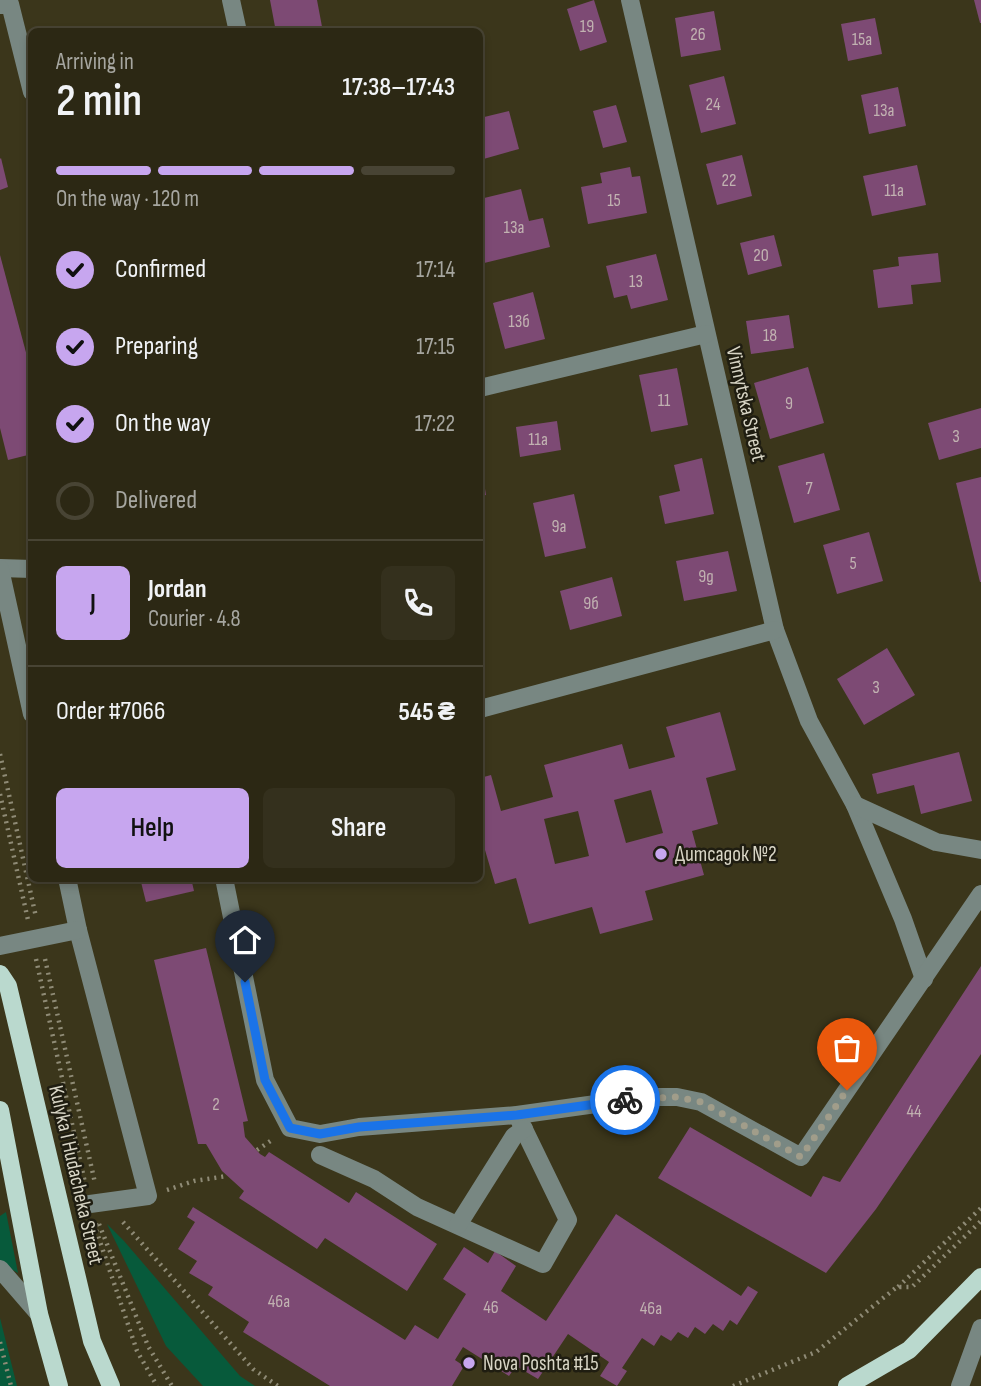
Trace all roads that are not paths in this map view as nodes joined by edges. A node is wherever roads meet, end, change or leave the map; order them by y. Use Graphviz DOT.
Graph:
graph roads {
  1 [pos="231,0"];
  2 [pos="630,0"];
  3 [pos="0,5"];
  4 [pos="237,28"];
  5 [pos="28,76"];
  6 [pos="706,334"];
  7 [pos="483,387"];
  8 [pos="0,568"];
  9 [pos="28,569"];
  10 [pos="775,631"];
  11 [pos="28,696"];
  12 [pos="483,708"];
  13 [pos="855,805"];
  14 [pos="981,850"];
  15 [pos="68,882"];
  16 [pos="225,882"];
  17 [pos="981,894"];
  18 [pos="78,930"];
  19 [pos="0,946"];
  20 [pos="0,974"];
  21 [pos="923,979"];
  22 [pos="0,1110"];
  23 [pos="520,1122"];
  24 [pos="320,1155"];
  25 [pos="96,1208"];
  26 [pos="458,1224"];
  27 [pos="0,1269"];
  28 [pos="981,1277"];
  29 [pos="39,1314"];
  30 [pos="981,1328"];
  31 [pos="59,1386"];
  32 [pos="111,1386"];
  33 [pos="847,1386"];
  34 [pos="960,1386"];
  1 -- 4 [label="street"];
  2 -- 6 [label="street, Vinnytska Street"];
  3 -- 5 [label="street"];
  6 -- 7 [label="street"];
  6 -- 10 [label="street, Vinnytska Street"];
  8 -- 9 [label="street"];
  8 -- 11 [label="street"];
  10 -- 12 [label="street"];
  10 -- 13 [label="street, Vinnytska Street"];
  13 -- 14 [label="street"];
  13 -- 21 [label="street, Vinnytska Street"];
  15 -- 18 [label="street"];
  16 -- 23 [label="street"];
  17 -- 21 [label="street"];
  18 -- 19 [label="street"];
  18 -- 25 [label="street"];
  20 -- 32 [label="main road, Kulyka I Hudacheka Street"];
  21 -- 23 [label="street"];
  22 -- 29 [label="main road"];
  23 -- 26 [label="street"];
  23 -- 26 [label="street"];
  24 -- 26 [label="street"];
  27 -- 29 [label="street"];
  28 -- 33 [label="main road"];
  29 -- 31 [label="main road"];
  30 -- 34 [label="street"];
}
